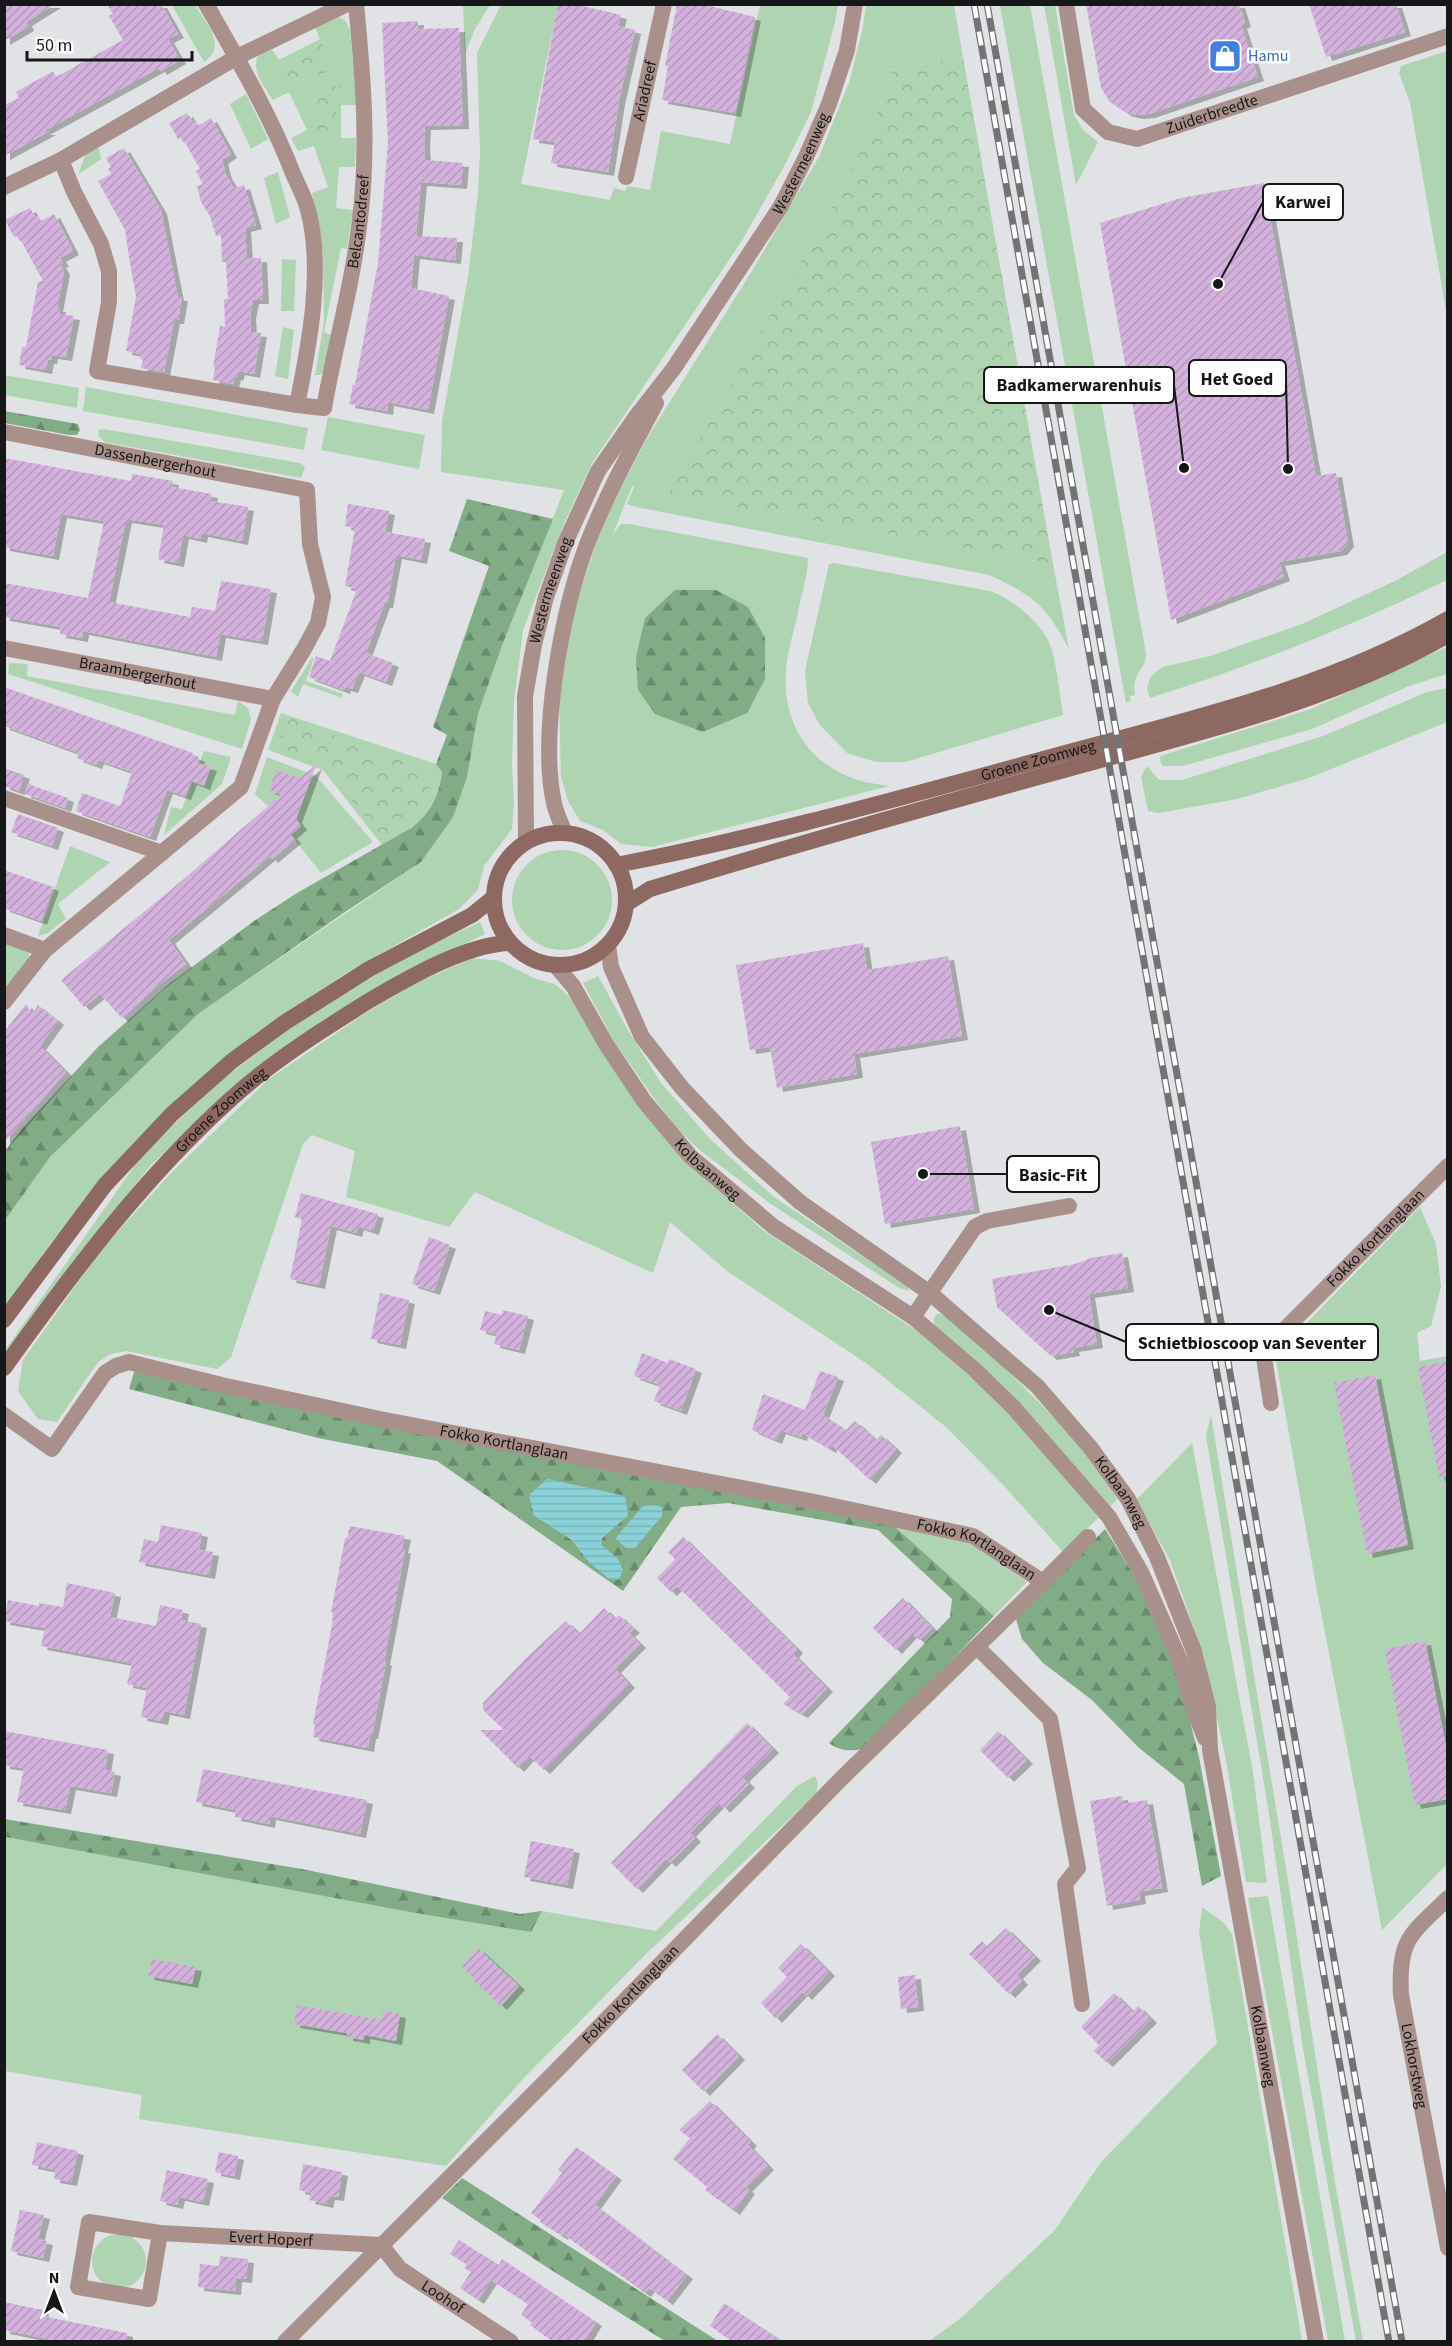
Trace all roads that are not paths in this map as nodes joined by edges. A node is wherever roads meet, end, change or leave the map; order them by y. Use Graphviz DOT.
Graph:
graph roads {
  1 [pos="206,4"];
  2 [pos="347,4"];
  3 [pos="356,4"];
  4 [pos="664,4"];
  5 [pos="855,4"];
  6 [pos="1066,4"];
  7 [pos="1448,36"];
  8 [pos="237,57"];
  9 [pos="61,160"];
  10 [pos="626,177"];
  11 [pos="4,187"];
  12 [pos="674,368"];
  13 [pos="297,405"];
  14 [pos="4,432"];
  15 [pos="1448,619"];
  16 [pos="1448,635"];
  17 [pos="4,648"];
  18 [pos="273,699"];
  19 [pos="4,798"];
  20 [pos="565,833"];
  21 [pos="526,842"];
  22 [pos="162,853"];
  23 [pos="616,865"];
  24 [pos="493,898"];
  25 [pos="626,904"];
  26 [pos="4,935"];
  27 [pos="509,943"];
  28 [pos="608,945"];
  29 [pos="45,950"];
  30 [pos="556,966"];
  31 [pos="4,1002"];
  32 [pos="1448,1166"];
  33 [pos="1069,1206"];
  34 [pos="930,1293"];
  35 [pos="913,1317"];
  36 [pos="4,1320"];
  37 [pos="4,1368"];
  38 [pos="1271,1403"];
  39 [pos="4,1415"];
  40 [pos="1088,1537"];
  41 [pos="1043,1582"];
  42 [pos="977,1647"];
  43 [pos="1210,1750"];
  44 [pos="1448,1898"];
  45 [pos="1082,2004"];
  46 [pos="160,2233"];
  47 [pos="381,2245"];
  48 [pos="1448,2248"];
  49 [pos="285,2342"];
  50 [pos="511,2342"];
  51 [pos="1316,2342"];
  1 -- 8 [label="street"];
  2 -- 8 [label="street"];
  3 -- 13 [label="street, Belcantodreef"];
  4 -- 10 [label="street, Ariadreef"];
  5 -- 12 [label="street, Westermeenweg"];
  6 -- 7 [label="street, Zuiderbreedte"];
  8 -- 9 [label="street"];
  8 -- 13 [label="street"];
  9 -- 11 [label="street"];
  9 -- 13 [label="street, Belcantodreef"];
  12 -- 20 [label="street, Westermeenweg"];
  12 -- 21 [label="street, Westermeenweg"];
  14 -- 18 [label="street, Dassenbergerhout"];
  15 -- 23 [label="main road, Groene Zoomweg"];
  16 -- 25 [label="main road, Groene Zoomweg"];
  17 -- 18 [label="street, Braambergerhout"];
  18 -- 22 [label="street"];
  19 -- 22 [label="street"];
  20 -- 21 [label="main road"];
  20 -- 23 [label="main road"];
  21 -- 24 [label="main road"];
  22 -- 29 [label="street"];
  23 -- 25 [label="main road"];
  24 -- 27 [label="main road"];
  24 -- 36 [label="main road, Groene Zoomweg"];
  25 -- 28 [label="main road"];
  26 -- 29 [label="street"];
  27 -- 30 [label="main road"];
  27 -- 37 [label="main road, Groene Zoomweg"];
  28 -- 30 [label="main road"];
  28 -- 34 [label="street, Kolbaanweg"];
  29 -- 31 [label="street"];
  30 -- 35 [label="street, Kolbaanweg"];
  32 -- 38 [label="street, Fokko Kortlanglaan"];
  33 -- 34 [label="street"];
  34 -- 35 [label="street"];
  34 -- 43 [label="street, Kolbaanweg"];
  35 -- 43 [label="street, Kolbaanweg"];
  39 -- 41 [label="street, Fokko Kortlanglaan"];
  40 -- 41 [label="street, Fokko Kortlanglaan"];
  41 -- 42 [label="street, Fokko Kortlanglaan"];
  42 -- 45 [label="street"];
  42 -- 47 [label="street, Fokko Kortlanglaan"];
  43 -- 51 [label="street, Kolbaanweg"];
  44 -- 48 [label="street, Lokhorstweg"];
  46 -- 46 [label="street, Evert Hoperf"];
  46 -- 47 [label="street, Evert Hoperf"];
  47 -- 49 [label="street, Fokko Kortlanglaan"];
  47 -- 50 [label="street, Loohof"];
}
